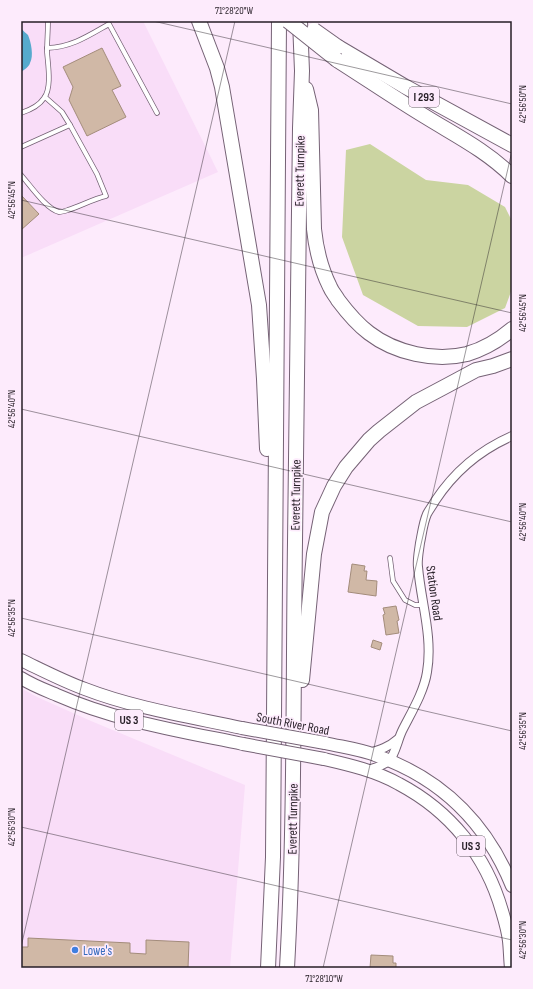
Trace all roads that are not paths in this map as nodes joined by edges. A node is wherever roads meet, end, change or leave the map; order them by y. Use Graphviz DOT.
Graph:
graph roads {
  1 [pos="48,21"];
  2 [pos="199,21"];
  3 [pos="279,21"];
  4 [pos="288,21"];
  5 [pos="300,21"];
  6 [pos="47,48"];
  7 [pos="338,53"];
  8 [pos="302,71"];
  9 [pos="45,97"];
  10 [pos="21,113"];
  11 [pos="157,113"];
  12 [pos="70,125"];
  13 [pos="512,145"];
  14 [pos="21,147"];
  15 [pos="21,175"];
  16 [pos="512,176"];
  17 [pos="512,329"];
  18 [pos="512,359"];
  19 [pos="512,436"];
  20 [pos="390,558"];
  21 [pos="275,598"];
  22 [pos="424,605"];
  23 [pos="21,660"];
  24 [pos="21,678"];
  25 [pos="398,740"];
  26 [pos="368,753"];
  27 [pos="389,760"];
  28 [pos="293,770"];
  29 [pos="367,770"];
  30 [pos="512,886"];
  31 [pos="268,968"];
  32 [pos="287,968"];
  33 [pos="511,968"];
  1 -- 6 [label="lane"];
  2 -- 21 [label="highway"];
  3 -- 21 [label="highway, Everett Turnpike"];
  4 -- 7 [label="highway, bridge"];
  5 -- 7 [label="highway, I 293, bridge"];
  5 -- 8 [label="highway, Everett Turnpike"];
  6 -- 9 [label="lane"];
  6 -- 11 [label="lane"];
  7 -- 13 [label="highway, I 293"];
  7 -- 16 [label="highway"];
  8 -- 17 [label="highway"];
  8 -- 28 [label="highway, Everett Turnpike"];
  9 -- 10 [label="lane"];
  9 -- 12 [label="lane"];
  12 -- 14 [label="lane"];
  12 -- 15 [label="lane"];
  18 -- 28 [label="highway"];
  19 -- 22 [label="street, Station Road"];
  20 -- 22 [label="lane"];
  21 -- 31 [label="highway, Everett Turnpike"];
  22 -- 25 [label="street, Station Road"];
  23 -- 26 [label="main road, South River Road / US 3, bridge"];
  24 -- 29 [label="main road, US 3, bridge"];
  25 -- 26 [label="street"];
  25 -- 27 [label="street, Station Road"];
  26 -- 27 [label="main road, South River Road / US 3"];
  27 -- 29 [label="street"];
  27 -- 30 [label="main road, South River Road / US 3"];
  28 -- 32 [label="highway, Everett Turnpike"];
  29 -- 33 [label="main road, US 3"];
}
